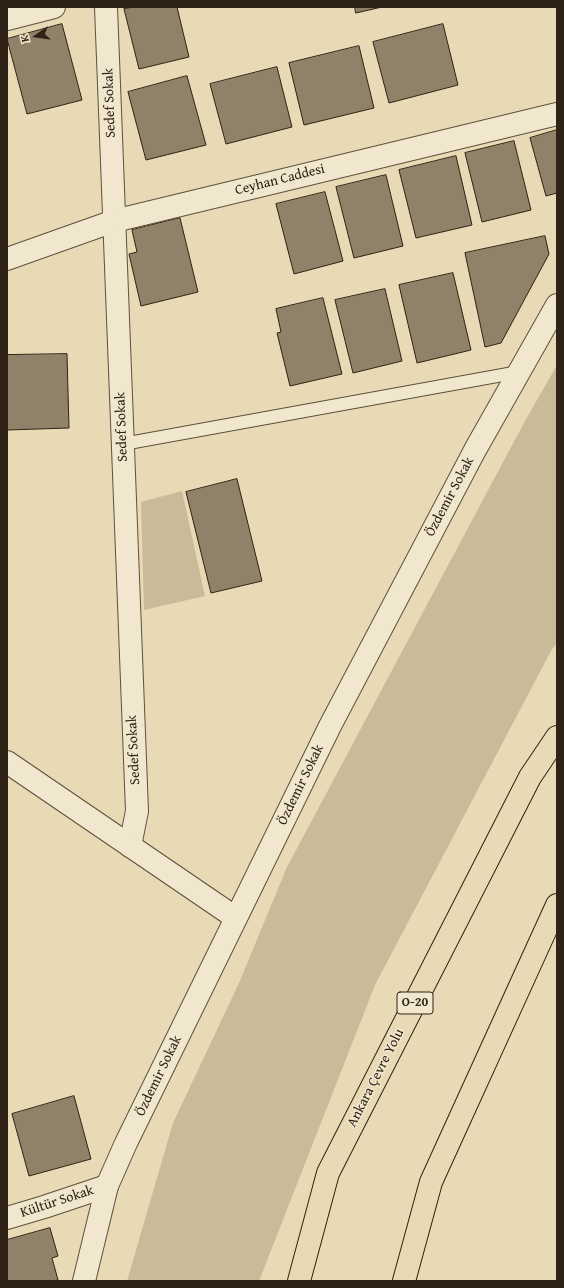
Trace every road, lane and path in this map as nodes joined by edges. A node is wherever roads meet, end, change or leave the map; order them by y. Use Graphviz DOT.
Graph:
graph roads {
  1 [pos="54,7"];
  2 [pos="106,7"];
  3 [pos="7,19"];
  4 [pos="557,114"];
  5 [pos="114,220"];
  6 [pos="7,259"];
  7 [pos="557,305"];
  8 [pos="519,372"];
  9 [pos="122,444"];
  10 [pos="557,737"];
  11 [pos="7,762"];
  12 [pos="130,846"];
  13 [pos="557,905"];
  14 [pos="236,918"];
  15 [pos="107,1186"];
  16 [pos="7,1218"];
  17 [pos="84,1281"];
  18 [pos="299,1281"];
  19 [pos="404,1281"];
  1 -- 3 [label="street"];
  2 -- 5 [label="street, Sedef Sokak"];
  4 -- 5 [label="street, Ceyhan Caddesi"];
  5 -- 6 [label="street, Ceyhan Caddesi"];
  5 -- 9 [label="street, Sedef Sokak"];
  7 -- 8 [label="street, Özdemir Sokak"];
  8 -- 9 [label="lane"];
  8 -- 14 [label="street, Özdemir Sokak"];
  9 -- 12 [label="street, Sedef Sokak"];
  10 -- 18 [label="highway, Ankara Çevre Yolu / O-20"];
  11 -- 12 [label="street"];
  12 -- 14 [label="street"];
  13 -- 19 [label="highway"];
  14 -- 15 [label="street, Özdemir Sokak"];
  15 -- 16 [label="street, Kültür Sokak"];
  15 -- 17 [label="street, Özdemir Sokak"];
}
